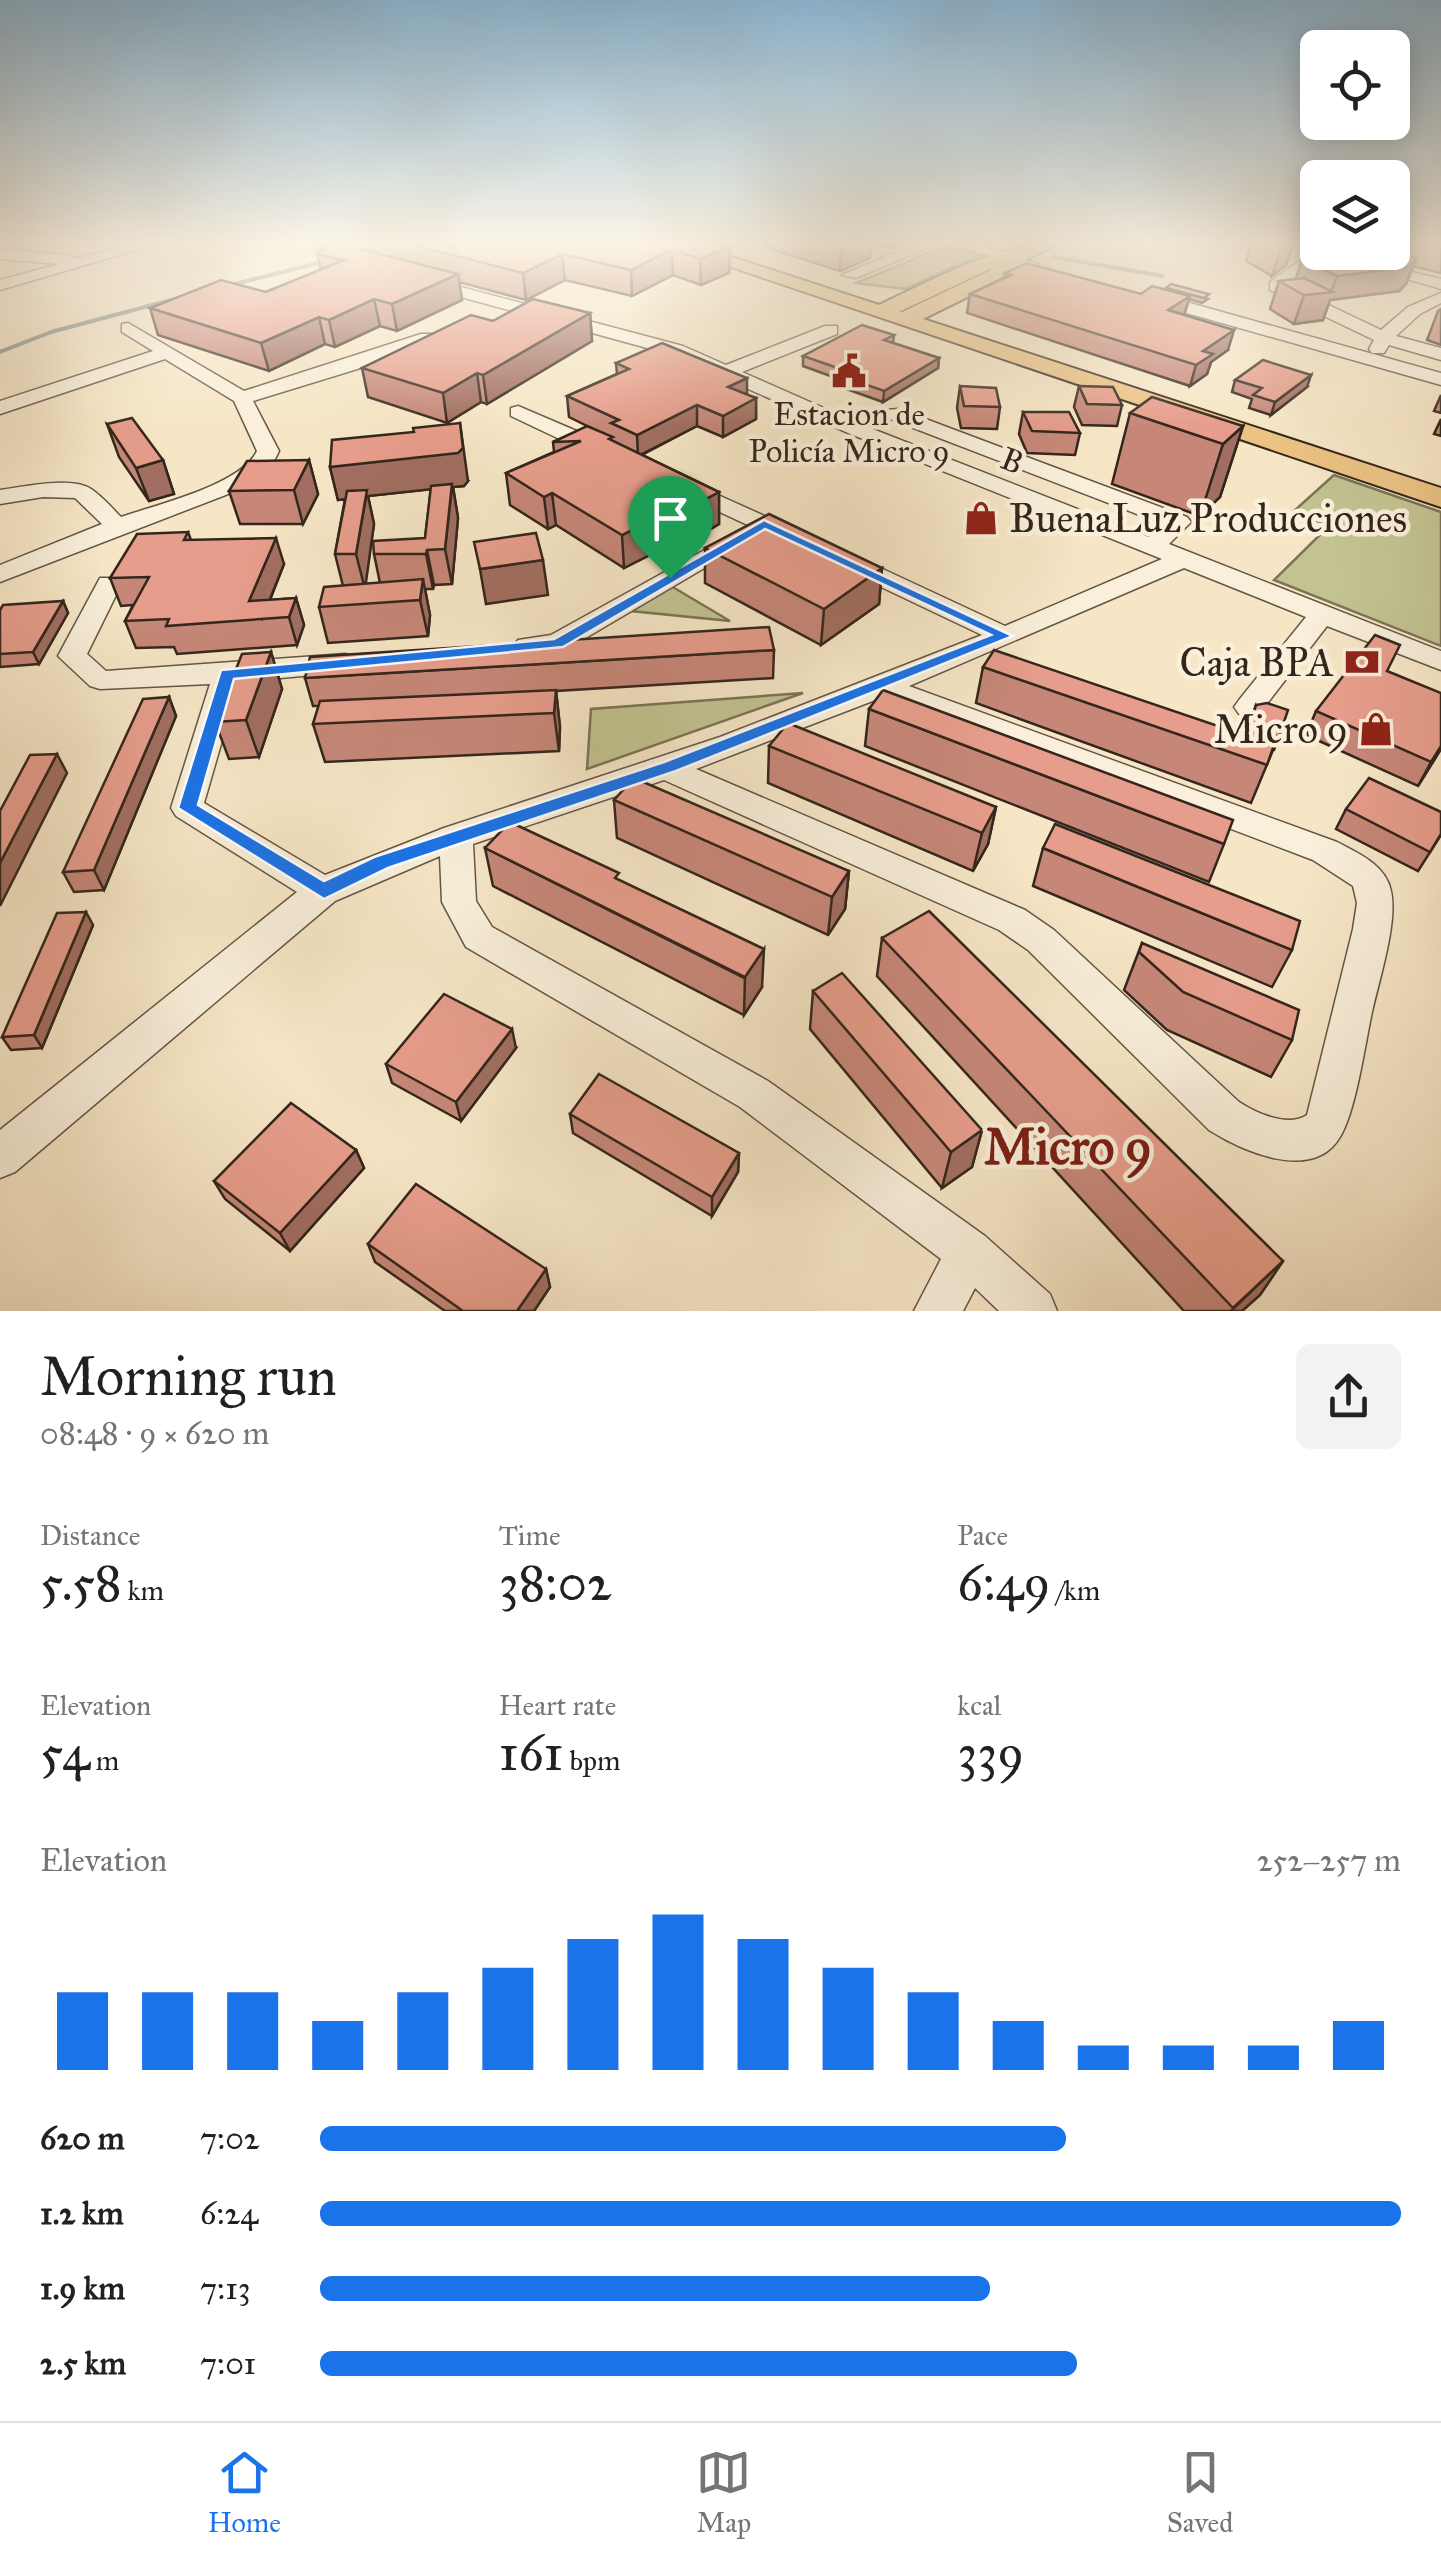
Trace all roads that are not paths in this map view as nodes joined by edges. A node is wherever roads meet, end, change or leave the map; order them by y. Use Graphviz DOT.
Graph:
graph roads {
  1 [pos="496,305"];
  2 [pos="508,305"];
  3 [pos="877,305"];
  4 [pos="881,305"];
  5 [pos="918,305"];
  6 [pos="1178,305"];
  7 [pos="1315,305"];
  8 [pos="1422,305"];
  9 [pos="900,312"];
  10 [pos="470,318"];
  11 [pos="128,328"];
  12 [pos="831,330"];
  13 [pos="439,332"];
  14 [pos="1383,338"];
  15 [pos="168,352"];
  16 [pos="1441,354"];
  17 [pos="1373,360"];
  18 [pos="725,372"];
  19 [pos="1441,379"];
  20 [pos="242,398"];
  21 [pos="0,408"];
  22 [pos="518,412"];
  23 [pos="854,430"];
  24 [pos="625,460"];
  25 [pos="1052,474"];
  26 [pos="673,482"];
  27 [pos="1441,482"];
  28 [pos="1018,495"];
  29 [pos="0,497"];
  30 [pos="1441,498"];
  31 [pos="764,524"];
  32 [pos="118,527"];
  33 [pos="1164,554"];
  34 [pos="0,574"];
  35 [pos="109,583"];
  36 [pos="1322,614"];
  37 [pos="1005,636"];
  38 [pos="499,649"];
  39 [pos="1441,660"];
  40 [pos="363,662"];
  41 [pos="227,674"];
  42 [pos="879,685"];
  43 [pos="1249,707"];
  44 [pos="665,768"];
  45 [pos="456,838"];
  46 [pos="324,890"];
  47 [pos="0,1157"];
  48 [pos="969,1252"];
  49 [pos="938,1311"];
  50 [pos="1033,1311"];
  1 -- 10 [label="street"];
  2 -- 18 [label="street, B"];
  3 -- 9 [label="main road"];
  4 -- 9 [label="main road"];
  5 -- 9 [label="main road"];
  6 -- 17 [label="street"];
  7 -- 14 [label="street"];
  8 -- 14 [label="street"];
  9 -- 27 [label="main road"];
  9 -- 30 [label="main road"];
  11 -- 15 [label="street"];
  12 -- 18 [label="street"];
  13 -- 20 [label="street"];
  14 -- 16 [label="street"];
  14 -- 17 [label="street"];
  15 -- 20 [label="street"];
  15 -- 21 [label="street"];
  17 -- 19 [label="street"];
  18 -- 23 [label="street, B"];
  20 -- 32 [label="street"];
  22 -- 24 [label="street"];
  23 -- 25 [label="street"];
  23 -- 28 [label="street, B"];
  25 -- 28 [label="street"];
  25 -- 33 [label="street"];
  26 -- 31 [label="street"];
  28 -- 33 [label="street, B"];
  29 -- 32 [label="street"];
  31 -- 37 [label="street"];
  31 -- 38 [label="street"];
  32 -- 34 [label="street"];
  33 -- 36 [label="street, B"];
  33 -- 37 [label="street"];
  35 -- 41 [label="street"];
  36 -- 39 [label="street, B"];
  36 -- 43 [label="street"];
  37 -- 42 [label="street"];
  40 -- 41 [label="street"];
  41 -- 46 [label="street"];
  42 -- 44 [label="street"];
  42 -- 44 [label="street"];
  44 -- 45 [label="street"];
  45 -- 46 [label="street"];
  45 -- 48 [label="street"];
  46 -- 47 [label="street"];
  48 -- 49 [label="street"];
  48 -- 50 [label="street"];
}
